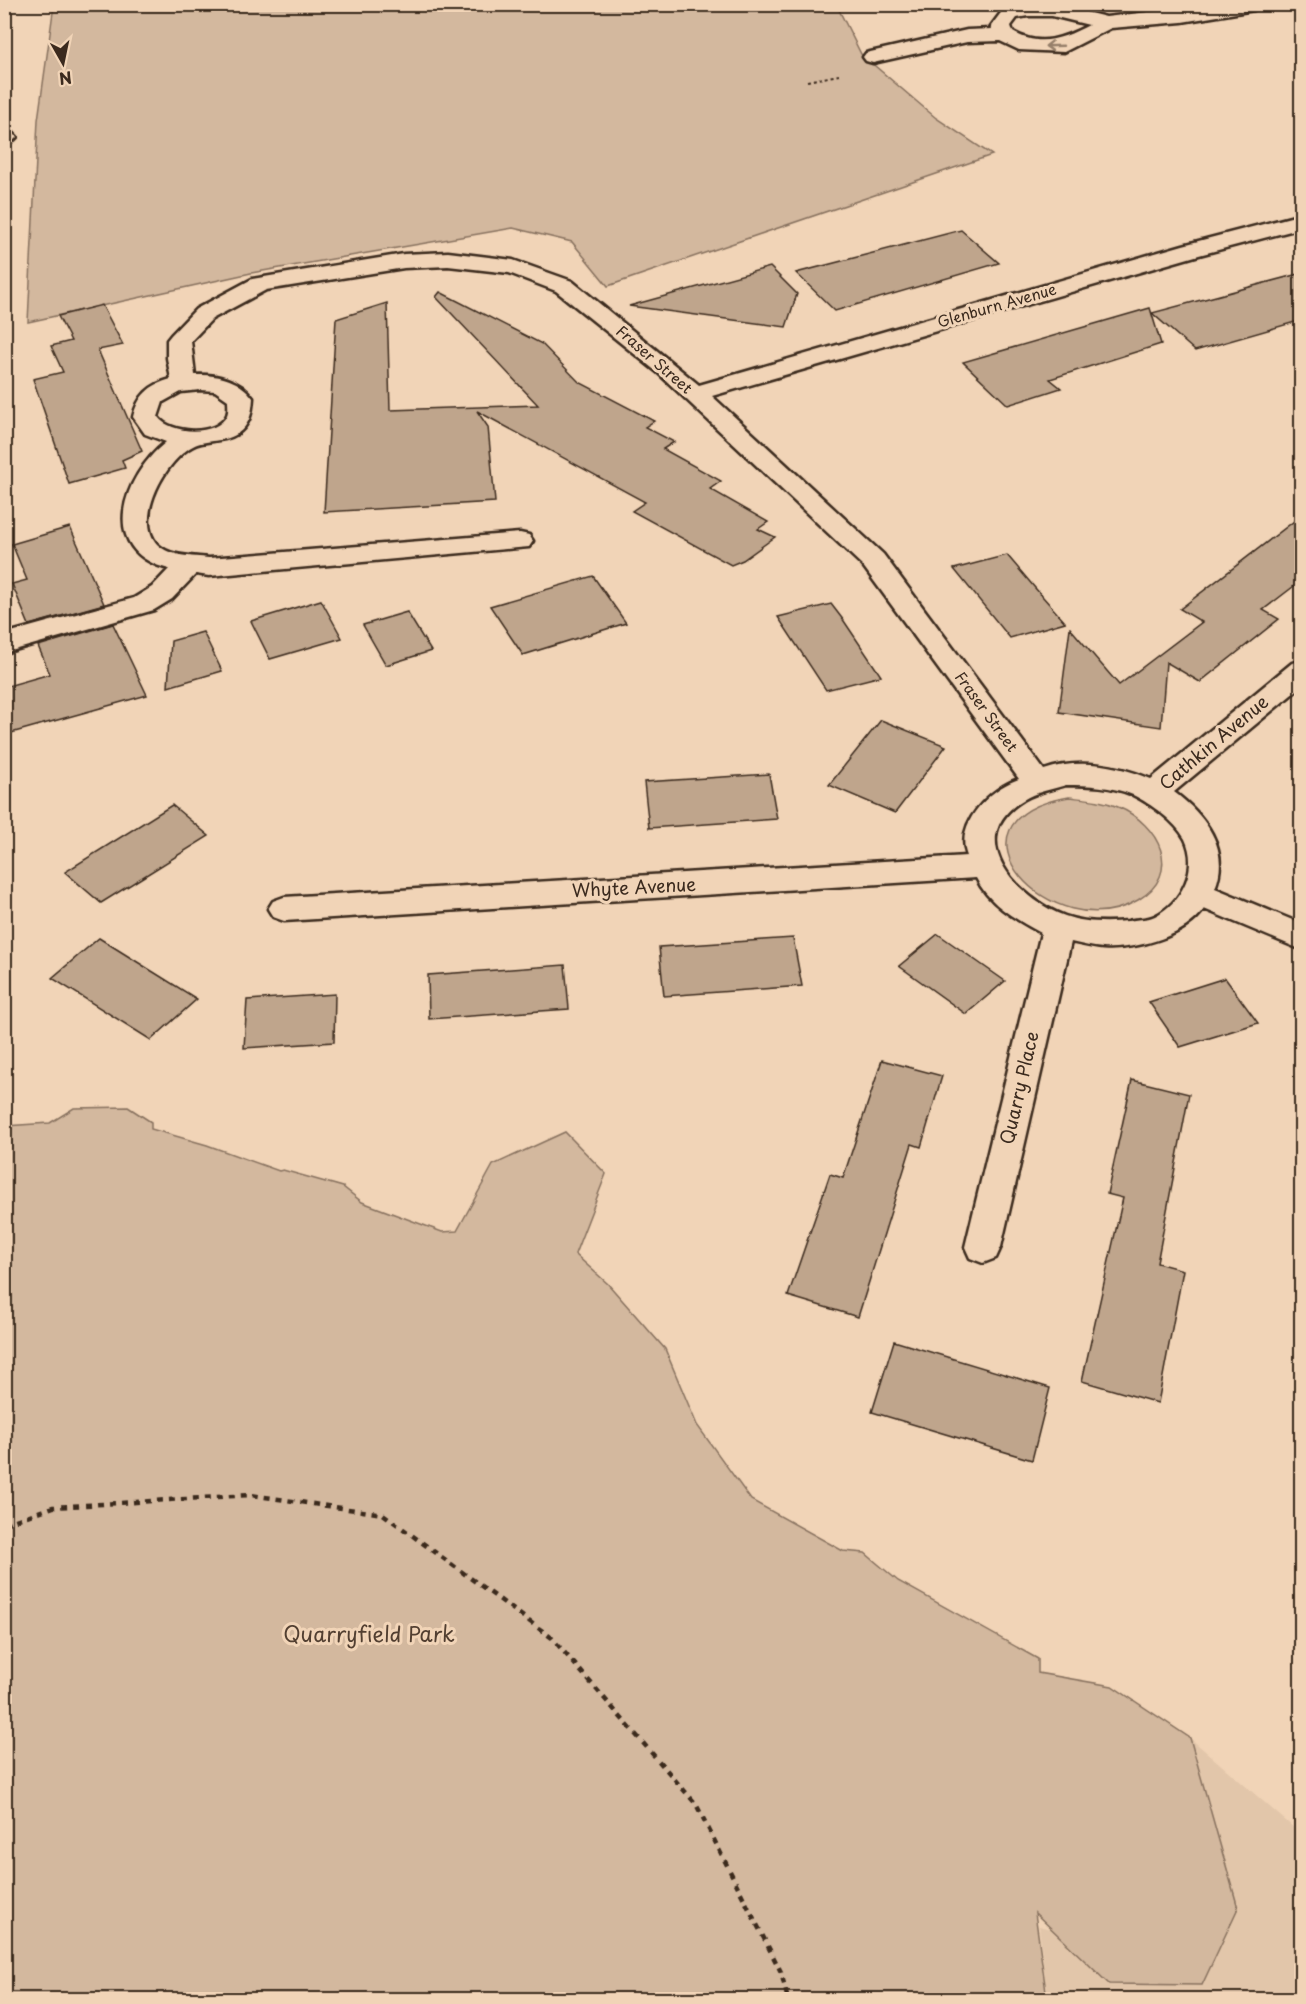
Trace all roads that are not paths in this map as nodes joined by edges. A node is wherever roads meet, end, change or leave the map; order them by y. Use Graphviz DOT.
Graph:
graph roads {
  1 [pos="1254,4"];
  2 [pos="1106,23"];
  3 [pos="1008,38"];
  4 [pos="980,55"];
  5 [pos="873,57"];
  6 [pos="1302,221"];
  7 [pos="184,383"];
  8 [pos="693,394"];
  9 [pos="187,438"];
  10 [pos="520,541"];
  11 [pos="190,564"];
  12 [pos="4,644"];
  13 [pos="1302,670"];
  14 [pos="1035,779"];
  15 [pos="1154,793"];
  16 [pos="984,867"];
  17 [pos="1198,894"];
  18 [pos="284,909"];
  19 [pos="1058,928"];
  20 [pos="1302,938"];
  21 [pos="983,1247"];
  1 -- 2 [label="street"];
  2 -- 3 [label="street, one-way"];
  2 -- 3 [label="street"];
  3 -- 4 [label="street"];
  3 -- 5 [label="street"];
  6 -- 8 [label="street, Glenburn Avenue"];
  7 -- 8 [label="street, Fraser Street"];
  7 -- 9 [label="street"];
  7 -- 9 [label="street"];
  8 -- 14 [label="street, Fraser Street"];
  9 -- 11 [label="street"];
  10 -- 11 [label="street"];
  11 -- 12 [label="street"];
  13 -- 15 [label="street, Cathkin Avenue"];
  14 -- 15 [label="street"];
  14 -- 16 [label="street"];
  15 -- 17 [label="street"];
  16 -- 18 [label="street, Whyte Avenue"];
  16 -- 19 [label="street"];
  17 -- 19 [label="street"];
  17 -- 20 [label="street"];
  19 -- 21 [label="street, Quarry Place"];
}
